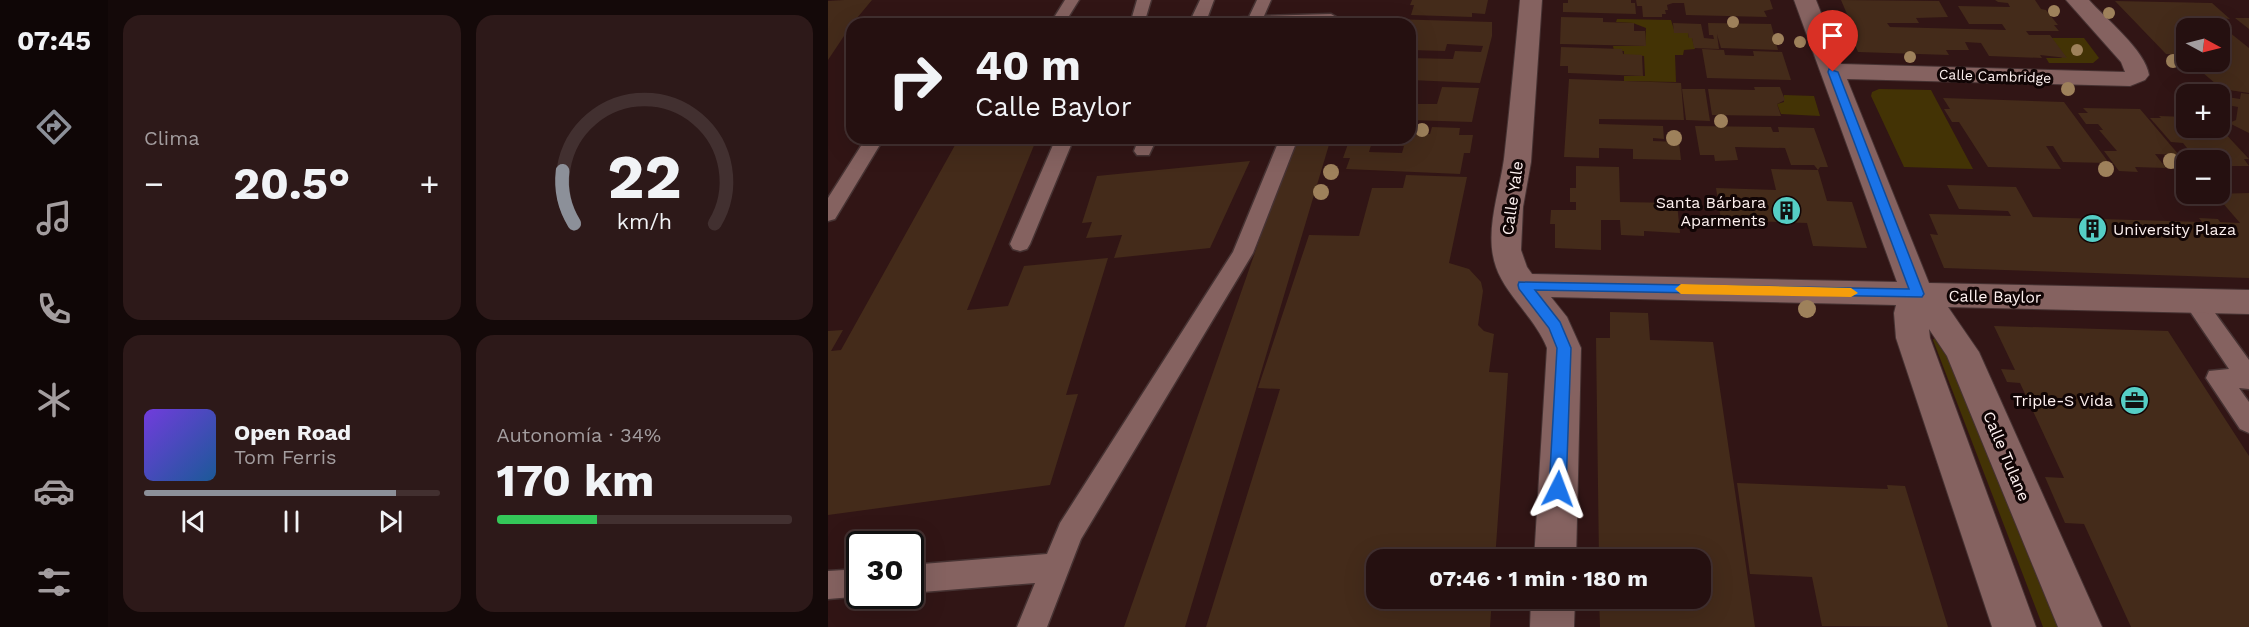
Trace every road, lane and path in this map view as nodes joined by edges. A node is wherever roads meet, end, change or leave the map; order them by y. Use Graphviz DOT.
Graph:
graph roads {
  1 [pos="1072,0"];
  2 [pos="1144,0"];
  3 [pos="1207,0"];
  4 [pos="1264,0"];
  5 [pos="1338,0"];
  6 [pos="1531,0"];
  7 [pos="1804,0"];
  8 [pos="2077,0"];
  9 [pos="1062,18"];
  10 [pos="1139,18"];
  11 [pos="1200,18"];
  12 [pos="1256,18"];
  13 [pos="1331,18"];
  14 [pos="1833,72"];
  15 [pos="871,144"];
  16 [pos="1062,144"];
  17 [pos="1287,144"];
  18 [pos="828,214"];
  19 [pos="1020,244"];
  20 [pos="1524,285"];
  21 [pos="1917,294"];
  22 [pos="2194,301"];
  23 [pos="2249,302"];
  24 [pos="2249,378"];
  25 [pos="2249,422"];
  26 [pos="1555,549"];
  27 [pos="1055,567"];
  28 [pos="924,578"];
  29 [pos="846,584"];
  30 [pos="828,585"];
  31 [pos="1553,609"];
  32 [pos="1032,627"];
  33 [pos="1552,627"];
  34 [pos="2014,627"];
  35 [pos="2080,627"];
  1 -- 9 [label="lane"];
  2 -- 10 [label="lane"];
  3 -- 11 [label="lane"];
  4 -- 12 [label="lane"];
  5 -- 13 [label="lane"];
  6 -- 20 [label="street, Calle Yale"];
  7 -- 14 [label="street, Calle Tulane"];
  8 -- 14 [label="street, Calle Cambridge"];
  14 -- 21 [label="street, Calle Tulane"];
  15 -- 18 [label="lane"];
  16 -- 19 [label="lane"];
  17 -- 27 [label="lane"];
  20 -- 21 [label="street, Calle Baylor"];
  20 -- 26 [label="street, Calle Yale"];
  21 -- 22 [label="street, Calle Baylor"];
  21 -- 34 [label="street"];
  21 -- 35 [label="street, Calle Tulane"];
  22 -- 23 [label="street, Calle Baylor"];
  22 -- 24 [label="lane"];
  24 -- 25 [label="lane"];
  27 -- 28 [label="lane"];
  27 -- 32 [label="lane"];
  29 -- 30 [label="lane"];
  31 -- 33 [label="street"];
}
